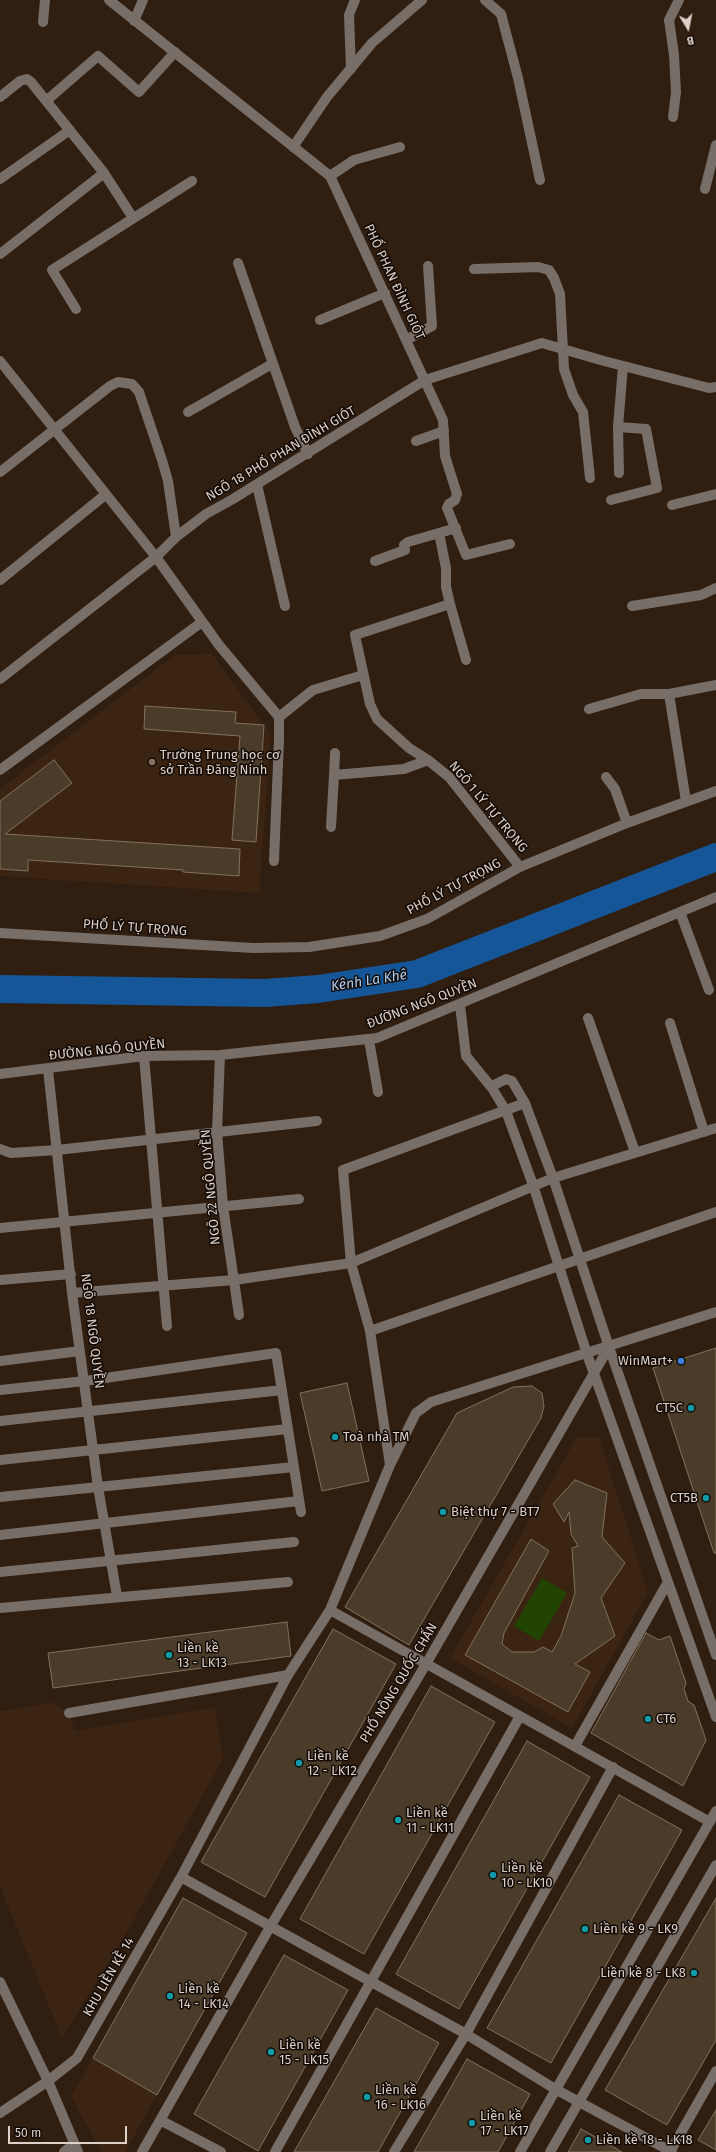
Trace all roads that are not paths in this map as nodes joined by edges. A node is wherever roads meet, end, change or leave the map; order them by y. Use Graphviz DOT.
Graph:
graph roads {
  1 [pos="45,0"];
  2 [pos="109,0"];
  3 [pos="143,0"];
  4 [pos="355,0"];
  5 [pos="422,0"];
  6 [pos="485,0"];
  7 [pos="679,0"];
  8 [pos="134,21"];
  9 [pos="43,22"];
  10 [pos="175,52"];
  11 [pos="351,69"];
  12 [pos="0,97"];
  13 [pos="46,101"];
  14 [pos="673,117"];
  15 [pos="70,130"];
  16 [pos="716,145"];
  17 [pos="293,147"];
  18 [pos="400,147"];
  19 [pos="104,173"];
  20 [pos="330,176"];
  21 [pos="0,179"];
  22 [pos="540,180"];
  23 [pos="192,181"];
  24 [pos="705,189"];
  25 [pos="133,218"];
  26 [pos="0,254"];
  27 [pos="238,263"];
  28 [pos="428,266"];
  29 [pos="474,269"];
  30 [pos="384,293"];
  31 [pos="76,309"];
  32 [pos="320,320"];
  33 [pos="406,340"];
  34 [pos="562,349"];
  35 [pos="0,361"];
  36 [pos="272,364"];
  37 [pos="623,366"];
  38 [pos="425,380"];
  39 [pos="716,387"];
  40 [pos="188,412"];
  41 [pos="618,427"];
  42 [pos="54,430"];
  43 [pos="444,431"];
  44 [pos="416,441"];
  45 [pos="308,454"];
  46 [pos="0,472"];
  47 [pos="619,473"];
  48 [pos="590,478"];
  49 [pos="257,485"];
  50 [pos="716,494"];
  51 [pos="105,495"];
  52 [pos="611,500"];
  53 [pos="672,505"];
  54 [pos="456,528"];
  55 [pos="439,533"];
  56 [pos="176,537"];
  57 [pos="510,544"];
  58 [pos="156,557"];
  59 [pos="375,561"];
  60 [pos="0,580"];
  61 [pos="716,588"];
  62 [pos="450,604"];
  63 [pos="285,606"];
  64 [pos="632,606"];
  65 [pos="202,622"];
  66 [pos="466,660"];
  67 [pos="363,675"];
  68 [pos="0,679"];
  69 [pos="716,685"];
  70 [pos="669,694"];
  71 [pos="589,709"];
  72 [pos="279,717"];
  73 [pos="335,753"];
  74 [pos="428,760"];
  75 [pos="0,770"];
  76 [pos="334,775"];
  77 [pos="606,776"];
  78 [pos="716,791"];
  79 [pos="686,801"];
  80 [pos="627,823"];
  81 [pos="331,827"];
  82 [pos="274,861"];
  83 [pos="520,867"];
  84 [pos="716,897"];
  85 [pos="680,912"];
  86 [pos="0,933"];
  87 [pos="709,990"];
  88 [pos="460,1005"];
  89 [pos="588,1018"];
  90 [pos="670,1023"];
  91 [pos="368,1040"];
  92 [pos="220,1055"];
  93 [pos="144,1056"];
  94 [pos="48,1069"];
  95 [pos="0,1074"];
  96 [pos="492,1088"];
  97 [pos="378,1092"];
  98 [pos="525,1103"];
  99 [pos="506,1111"];
  100 [pos="317,1121"];
  101 [pos="716,1128"];
  102 [pos="217,1132"];
  103 [pos="704,1132"];
  104 [pos="152,1139"];
  105 [pos="0,1149"];
  106 [pos="57,1150"];
  107 [pos="635,1152"];
  108 [pos="553,1178"];
  109 [pos="533,1185"];
  110 [pos="299,1199"];
  111 [pos="223,1206"];
  112 [pos="716,1212"];
  113 [pos="156,1213"];
  114 [pos="65,1221"];
  115 [pos="0,1228"];
  116 [pos="580,1259"];
  117 [pos="351,1263"];
  118 [pos="560,1266"];
  119 [pos="72,1274"];
  120 [pos="0,1280"];
  121 [pos="234,1280"];
  122 [pos="163,1285"];
  123 [pos="72,1293"];
  124 [pos="716,1312"];
  125 [pos="239,1315"];
  126 [pos="167,1326"];
  127 [pos="370,1331"];
  128 [pos="609,1347"];
  129 [pos="80,1351"];
  130 [pos="587,1354"];
  131 [pos="0,1361"];
  132 [pos="595,1373"];
  133 [pos="85,1381"];
  134 [pos="0,1390"];
  135 [pos="282,1390"];
  136 [pos="88,1412"];
  137 [pos="0,1421"];
  138 [pos="288,1429"];
  139 [pos="95,1451"];
  140 [pos="0,1460"];
  141 [pos="390,1465"];
  142 [pos="294,1467"];
  143 [pos="98,1488"];
  144 [pos="0,1497"];
  145 [pos="299,1501"];
  146 [pos="301,1512"];
  147 [pos="104,1524"];
  148 [pos="0,1535"];
  149 [pos="294,1542"];
  150 [pos="110,1560"];
  151 [pos="0,1572"];
  152 [pos="288,1582"];
  153 [pos="668,1582"];
  154 [pos="117,1596"];
  155 [pos="0,1608"];
  156 [pos="330,1610"];
  157 [pos="716,1655"];
  158 [pos="426,1664"];
  159 [pos="288,1675"];
  160 [pos="69,1713"];
  161 [pos="520,1716"];
  162 [pos="716,1717"];
  163 [pos="575,1746"];
  164 [pos="612,1768"];
  165 [pos="716,1811"];
  166 [pos="710,1822"];
  167 [pos="716,1865"];
  168 [pos="182,1877"];
  169 [pos="712,1884"];
  170 [pos="270,1926"];
  171 [pos="0,1982"];
  172 [pos="369,1982"];
  173 [pos="466,2034"];
  174 [pos="716,2071"];
  175 [pos="48,2082"];
  176 [pos="555,2088"];
  177 [pos="578,2101"];
  178 [pos="0,2113"];
  179 [pos="160,2120"];
  180 [pos="76,2148"];
  181 [pos="64,2152"];
  182 [pos="142,2152"];
  183 [pos="221,2152"];
  184 [pos="275,2152"];
  185 [pos="394,2152"];
  186 [pos="520,2152"];
  187 [pos="550,2152"];
  188 [pos="671,2152"];
  1 -- 9 [label="street"];
  2 -- 8 [label="street, PHỐ PHAN ĐÌNH GIÓT"];
  3 -- 8 [label="street"];
  4 -- 11 [label="street"];
  5 -- 11 [label="street"];
  6 -- 22 [label="street"];
  7 -- 14 [label="street"];
  8 -- 10 [label="street, PHỐ PHAN ĐÌNH GIÓT"];
  10 -- 13 [label="street"];
  10 -- 17 [label="street, PHỐ PHAN ĐÌNH GIÓT"];
  11 -- 17 [label="street"];
  12 -- 13 [label="street"];
  13 -- 15 [label="street"];
  15 -- 19 [label="street"];
  15 -- 21 [label="street"];
  16 -- 24 [label="street"];
  17 -- 20 [label="street, PHỐ PHAN ĐÌNH GIÓT"];
  18 -- 20 [label="street"];
  19 -- 25 [label="street"];
  19 -- 26 [label="street"];
  20 -- 30 [label="street, PHỐ PHAN ĐÌNH GIÓT"];
  23 -- 25 [label="street"];
  25 -- 31 [label="street"];
  27 -- 36 [label="street"];
  28 -- 33 [label="street"];
  29 -- 34 [label="street"];
  30 -- 32 [label="street"];
  30 -- 33 [label="street, PHỐ PHAN ĐÌNH GIÓT"];
  33 -- 38 [label="street, PHỐ PHAN ĐÌNH GIÓT"];
  34 -- 37 [label="street"];
  34 -- 38 [label="street"];
  34 -- 48 [label="street"];
  35 -- 42 [label="street"];
  36 -- 40 [label="street"];
  36 -- 45 [label="street"];
  37 -- 39 [label="street"];
  37 -- 41 [label="street"];
  38 -- 43 [label="street, PHỐ PHAN ĐÌNH GIÓT"];
  38 -- 45 [label="street, NGÕ 18 PHỐ PHAN ĐÌNH GIÓT"];
  41 -- 47 [label="street"];
  41 -- 52 [label="street"];
  42 -- 46 [label="street"];
  42 -- 51 [label="street"];
  42 -- 56 [label="street"];
  43 -- 44 [label="street"];
  43 -- 54 [label="street, PHỐ PHAN ĐÌNH GIÓT"];
  45 -- 49 [label="street, NGÕ 18 PHỐ PHAN ĐÌNH GIÓT"];
  49 -- 56 [label="street, NGÕ 18 PHỐ PHAN ĐÌNH GIÓT"];
  49 -- 63 [label="street"];
  50 -- 53 [label="street"];
  51 -- 58 [label="street"];
  51 -- 60 [label="street"];
  54 -- 55 [label="street"];
  54 -- 57 [label="street"];
  55 -- 59 [label="street"];
  55 -- 62 [label="street"];
  56 -- 58 [label="street, NGÕ 18 PHỐ PHAN ĐÌNH GIÓT"];
  58 -- 65 [label="street"];
  58 -- 68 [label="street, NGÕ 18 PHỐ PHAN ĐÌNH GIÓT"];
  61 -- 64 [label="street"];
  62 -- 66 [label="street"];
  62 -- 67 [label="street, NGÕ 1 LÝ TỰ TRỌNG"];
  65 -- 72 [label="street"];
  65 -- 75 [label="street"];
  67 -- 72 [label="street"];
  67 -- 74 [label="street, NGÕ 1 LÝ TỰ TRỌNG"];
  69 -- 70 [label="street"];
  70 -- 71 [label="street"];
  70 -- 79 [label="street"];
  72 -- 82 [label="street"];
  73 -- 76 [label="street"];
  74 -- 76 [label="street"];
  74 -- 83 [label="street, NGÕ 1 LÝ TỰ TRỌNG"];
  76 -- 81 [label="street"];
  77 -- 80 [label="street"];
  78 -- 79 [label="street, PHỐ LÝ TỰ TRỌNG"];
  79 -- 80 [label="street, PHỐ LÝ TỰ TRỌNG"];
  80 -- 83 [label="street, PHỐ LÝ TỰ TRỌNG"];
  83 -- 86 [label="street, PHỐ LÝ TỰ TRỌNG"];
  84 -- 85 [label="street, ĐƯỜNG NGÔ QUYỀN"];
  85 -- 87 [label="street"];
  85 -- 88 [label="street, ĐƯỜNG NGÔ QUYỀN"];
  88 -- 91 [label="street, ĐƯỜNG NGÔ QUYỀN"];
  88 -- 96 [label="street"];
  89 -- 107 [label="street"];
  90 -- 103 [label="street"];
  91 -- 92 [label="street, ĐƯỜNG NGÔ QUYỀN"];
  91 -- 97 [label="street"];
  92 -- 93 [label="street, ĐƯỜNG NGÔ QUYỀN"];
  92 -- 102 [label="street, NGÕ 22 NGÔ QUYỀN"];
  93 -- 94 [label="street, ĐƯỜNG NGÔ QUYỀN"];
  93 -- 104 [label="street"];
  94 -- 95 [label="street, ĐƯỜNG NGÔ QUYỀN"];
  94 -- 106 [label="street, NGÕ 18 NGÔ QUYỀN"];
  96 -- 98 [label="street"];
  96 -- 99 [label="street"];
  98 -- 99 [label="street"];
  98 -- 108 [label="street"];
  99 -- 109 [label="street"];
  99 -- 117 [label="street"];
  100 -- 102 [label="street"];
  101 -- 103 [label="street"];
  102 -- 104 [label="street"];
  102 -- 111 [label="street, NGÕ 22 NGÔ QUYỀN"];
  103 -- 107 [label="street"];
  104 -- 106 [label="street"];
  104 -- 113 [label="street"];
  105 -- 106 [label="street"];
  106 -- 114 [label="street, NGÕ 18 NGÔ QUYỀN"];
  107 -- 108 [label="street"];
  108 -- 109 [label="street"];
  108 -- 116 [label="street"];
  109 -- 117 [label="street"];
  109 -- 118 [label="street"];
  110 -- 111 [label="street"];
  111 -- 113 [label="street"];
  111 -- 121 [label="street, NGÕ 22 NGÔ QUYỀN"];
  112 -- 116 [label="street"];
  113 -- 114 [label="street"];
  113 -- 122 [label="street"];
  114 -- 115 [label="street"];
  114 -- 119 [label="street, NGÕ 18 NGÔ QUYỀN"];
  116 -- 118 [label="street"];
  116 -- 128 [label="street"];
  117 -- 121 [label="street"];
  117 -- 127 [label="street"];
  118 -- 127 [label="street"];
  118 -- 130 [label="street"];
  119 -- 120 [label="street"];
  119 -- 123 [label="street, NGÕ 18 NGÔ QUYỀN"];
  121 -- 122 [label="street"];
  121 -- 125 [label="street, NGÕ 22 NGÔ QUYỀN"];
  122 -- 123 [label="street"];
  122 -- 126 [label="street"];
  123 -- 129 [label="street, NGÕ 18 NGÔ QUYỀN"];
  124 -- 128 [label="street, KHU LIỀN KỀ 14"];
  127 -- 141 [label="street"];
  128 -- 130 [label="street, KHU LIỀN KỀ 14"];
  128 -- 132 [label="street, PHỐ NÔNG QUỐC CHẤN"];
  128 -- 157 [label="street"];
  129 -- 131 [label="street"];
  129 -- 133 [label="street, NGÕ 18 NGÔ QUYỀN"];
  130 -- 132 [label="street"];
  130 -- 141 [label="street, KHU LIỀN KỀ 14"];
  132 -- 153 [label="street"];
  132 -- 158 [label="street, PHỐ NÔNG QUỐC CHẤN"];
  133 -- 134 [label="street"];
  133 -- 135 [label="street"];
  133 -- 136 [label="street, NGÕ 18 NGÔ QUYỀN"];
  135 -- 136 [label="street"];
  135 -- 138 [label="street"];
  136 -- 137 [label="street"];
  136 -- 139 [label="street, NGÕ 18 NGÔ QUYỀN"];
  138 -- 139 [label="street"];
  138 -- 142 [label="street"];
  139 -- 140 [label="street"];
  139 -- 143 [label="street, NGÕ 18 NGÔ QUYỀN"];
  141 -- 156 [label="street, KHU LIỀN KỀ 14"];
  142 -- 143 [label="street"];
  142 -- 145 [label="street"];
  143 -- 144 [label="street"];
  143 -- 147 [label="street, NGÕ 18 NGÔ QUYỀN"];
  145 -- 146 [label="street"];
  145 -- 147 [label="street"];
  147 -- 148 [label="street"];
  147 -- 150 [label="street, NGÕ 18 NGÔ QUYỀN"];
  149 -- 150 [label="street"];
  150 -- 151 [label="street"];
  150 -- 154 [label="street, NGÕ 18 NGÔ QUYỀN"];
  152 -- 154 [label="street"];
  153 -- 162 [label="street"];
  153 -- 163 [label="street"];
  154 -- 155 [label="street"];
  156 -- 158 [label="street"];
  156 -- 159 [label="street, KHU LIỀN KỀ 14"];
  158 -- 161 [label="street"];
  158 -- 170 [label="street, PHỐ NÔNG QUỐC CHẤN"];
  159 -- 160 [label="street"];
  159 -- 168 [label="street, KHU LIỀN KỀ 14"];
  161 -- 163 [label="street"];
  161 -- 172 [label="street"];
  163 -- 164 [label="street"];
  164 -- 166 [label="street"];
  164 -- 173 [label="street"];
  165 -- 166 [label="street"];
  166 -- 176 [label="street"];
  167 -- 169 [label="street"];
  168 -- 170 [label="street"];
  168 -- 175 [label="street, KHU LIỀN KỀ 14"];
  169 -- 177 [label="street"];
  170 -- 172 [label="street"];
  170 -- 179 [label="street, PHỐ NÔNG QUỐC CHẤN"];
  171 -- 175 [label="street"];
  172 -- 173 [label="street"];
  172 -- 184 [label="street"];
  173 -- 176 [label="street"];
  173 -- 185 [label="street"];
  174 -- 188 [label="street"];
  175 -- 178 [label="street, KHU LIỀN KỀ 14"];
  175 -- 180 [label="street"];
  176 -- 177 [label="street"];
  176 -- 186 [label="street"];
  177 -- 187 [label="street"];
  177 -- 188 [label="street"];
  179 -- 182 [label="street, PHỐ NÔNG QUỐC CHẤN"];
  179 -- 183 [label="street"];
  180 -- 181 [label="street"];
}
